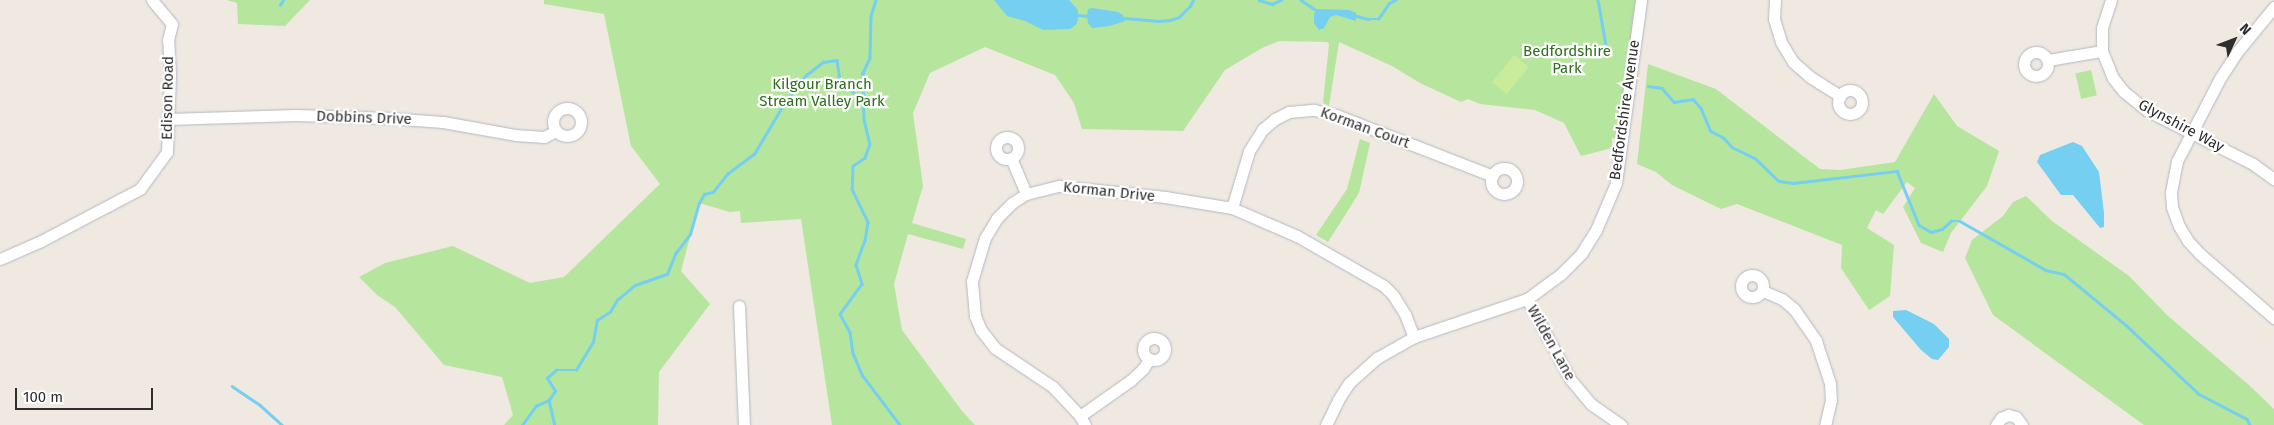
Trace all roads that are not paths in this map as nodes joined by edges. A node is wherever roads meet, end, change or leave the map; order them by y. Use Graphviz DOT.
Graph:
graph roads {
  1 [pos="152,0"];
  2 [pos="1641,0"];
  3 [pos="1775,0"];
  4 [pos="2111,0"];
  5 [pos="2274,7"];
  6 [pos="2102,51"];
  7 [pos="2048,60"];
  8 [pos="1840,96"];
  9 [pos="168,119"];
  10 [pos="556,131"];
  11 [pos="2191,132"];
  12 [pos="1010,158"];
  13 [pos="1492,176"];
  14 [pos="2274,179"];
  15 [pos="1026,194"];
  16 [pos="1232,208"];
  17 [pos="0,259"];
  18 [pos="1763,290"];
  19 [pos="1527,299"];
  20 [pos="739,306"];
  21 [pos="2274,318"];
  22 [pos="1414,337"];
  23 [pos="1149,358"];
  24 [pos="1083,420"];
  25 [pos="2023,424"];
  26 [pos="744,425"];
  27 [pos="1326,425"];
  28 [pos="1621,425"];
  29 [pos="1825,425"];
  30 [pos="1996,425"];
  1 -- 9 [label="street, Edison Road"];
  2 -- 19 [label="street, Bedfordshire Avenue"];
  3 -- 8 [label="street"];
  4 -- 6 [label="street, Glynshire Way"];
  5 -- 11 [label="street"];
  6 -- 7 [label="street"];
  6 -- 11 [label="street, Glynshire Way"];
  9 -- 10 [label="street, Dobbins Drive"];
  9 -- 17 [label="street, Edison Road"];
  11 -- 14 [label="street, Glynshire Way"];
  11 -- 21 [label="street"];
  12 -- 15 [label="street"];
  13 -- 16 [label="street, Korman Court"];
  15 -- 16 [label="street, Korman Drive"];
  15 -- 24 [label="street, Korman Drive"];
  16 -- 22 [label="street, Korman Drive"];
  18 -- 29 [label="street"];
  19 -- 22 [label="street, Bedfordshire Avenue"];
  19 -- 28 [label="street, Wilden Lane"];
  20 -- 26 [label="street"];
  22 -- 27 [label="street, Bedfordshire Avenue"];
  23 -- 24 [label="street"];
  25 -- 30 [label="street"];
}
